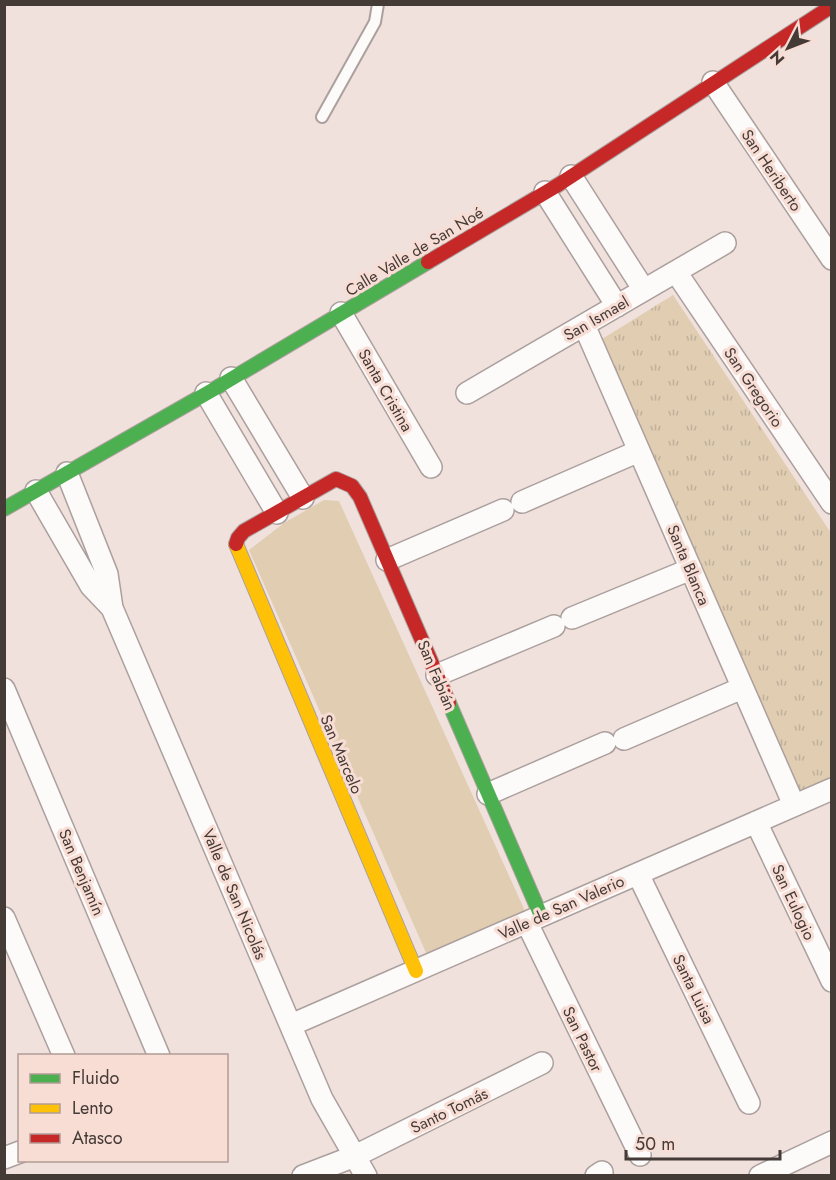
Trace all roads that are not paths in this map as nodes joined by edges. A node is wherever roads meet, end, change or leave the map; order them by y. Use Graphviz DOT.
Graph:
graph roads {
  1 [pos="378,4"];
  2 [pos="831,6"];
  3 [pos="713,82"];
  4 [pos="322,117"];
  5 [pos="571,176"];
  6 [pos="545,192"];
  7 [pos="725,243"];
  8 [pos="831,259"];
  9 [pos="676,272"];
  10 [pos="644,290"];
  11 [pos="617,306"];
  12 [pos="341,314"];
  13 [pos="584,326"];
  14 [pos="231,378"];
  15 [pos="206,393"];
  16 [pos="467,393"];
  17 [pos="639,451"];
  18 [pos="431,467"];
  19 [pos="67,473"];
  20 [pos="36,491"];
  21 [pos="303,498"];
  22 [pos="831,503"];
  23 [pos="4,509"];
  24 [pos="277,513"];
  25 [pos="237,551"];
  26 [pos="387,560"];
  27 [pos="691,569"];
  28 [pos="112,608"];
  29 [pos="437,675"];
  30 [pos="742,688"];
  31 [pos="4,689"];
  32 [pos="831,789"];
  33 [pos="488,794"];
  34 [pos="795,805"];
  35 [pos="756,822"];
  36 [pos="638,874"];
  37 [pos="4,918"];
  38 [pos="534,920"];
  39 [pos="416,971"];
  40 [pos="831,981"];
  41 [pos="291,1024"];
  42 [pos="63,1054"];
  43 [pos="158,1054"];
  44 [pos="542,1063"];
  45 [pos="750,1103"];
  46 [pos="831,1142"];
  47 [pos="640,1155"];
  48 [pos="355,1156"];
  49 [pos="303,1176"];
  50 [pos="366,1176"];
  51 [pos="760,1176"];
  1 -- 4 [label="lane"];
  2 -- 3 [label="street, Calle Valle de San Noé"];
  3 -- 5 [label="street, Calle Valle de San Noé"];
  3 -- 8 [label="street, San Heriberto"];
  5 -- 6 [label="street, Calle Valle de San Noé"];
  5 -- 10 [label="street"];
  6 -- 11 [label="street"];
  6 -- 12 [label="street, Calle Valle de San Noé"];
  7 -- 9 [label="street, San Ismael"];
  9 -- 10 [label="street, San Ismael"];
  9 -- 22 [label="street, San Gregorio"];
  10 -- 11 [label="street, San Ismael"];
  11 -- 13 [label="street, San Ismael"];
  12 -- 14 [label="street, Calle Valle de San Noé"];
  12 -- 18 [label="street, Santa Cristina"];
  13 -- 16 [label="street, San Ismael"];
  13 -- 17 [label="street, Santa Blanca"];
  14 -- 15 [label="street, Calle Valle de San Noé"];
  14 -- 21 [label="street"];
  15 -- 19 [label="street, Calle Valle de San Noé"];
  15 -- 24 [label="street"];
  17 -- 26 [label="street"];
  17 -- 27 [label="street, Santa Blanca"];
  19 -- 20 [label="street, Calle Valle de San Noé"];
  19 -- 28 [label="street, Valle de San Nicolás"];
  20 -- 23 [label="street, Calle Valle de San Noé"];
  20 -- 28 [label="street, Valle de San Nicolás"];
  21 -- 24 [label="street, San Fabián"];
  21 -- 26 [label="street, San Fabián"];
  24 -- 25 [label="street, San Fabián"];
  25 -- 39 [label="street, San Marcelo"];
  26 -- 29 [label="street, San Fabián"];
  27 -- 29 [label="street"];
  27 -- 30 [label="street, Santa Blanca"];
  28 -- 41 [label="street, Valle de San Nicolás"];
  29 -- 33 [label="street, San Fabián"];
  30 -- 33 [label="street"];
  30 -- 34 [label="street, Santa Blanca"];
  31 -- 43 [label="street, San Benjamín"];
  32 -- 34 [label="street, Valle de San Valerio"];
  33 -- 38 [label="street, San Fabián"];
  34 -- 35 [label="street, Valle de San Valerio"];
  35 -- 36 [label="street, Valle de San Valerio"];
  35 -- 40 [label="street, San Eulogio"];
  36 -- 38 [label="street, Valle de San Valerio"];
  36 -- 45 [label="street, Santa Luisa"];
  37 -- 42 [label="street"];
  38 -- 39 [label="street, Valle de San Valerio"];
  38 -- 47 [label="street, San Pastor"];
  39 -- 41 [label="street, Valle de San Valerio"];
  41 -- 48 [label="street, Valle de San Nicolás"];
  44 -- 48 [label="street, Santo Tomás"];
  46 -- 51 [label="street"];
  48 -- 49 [label="street, Santo Tomás"];
  48 -- 50 [label="street, Valle de San Nicolás"];
}
